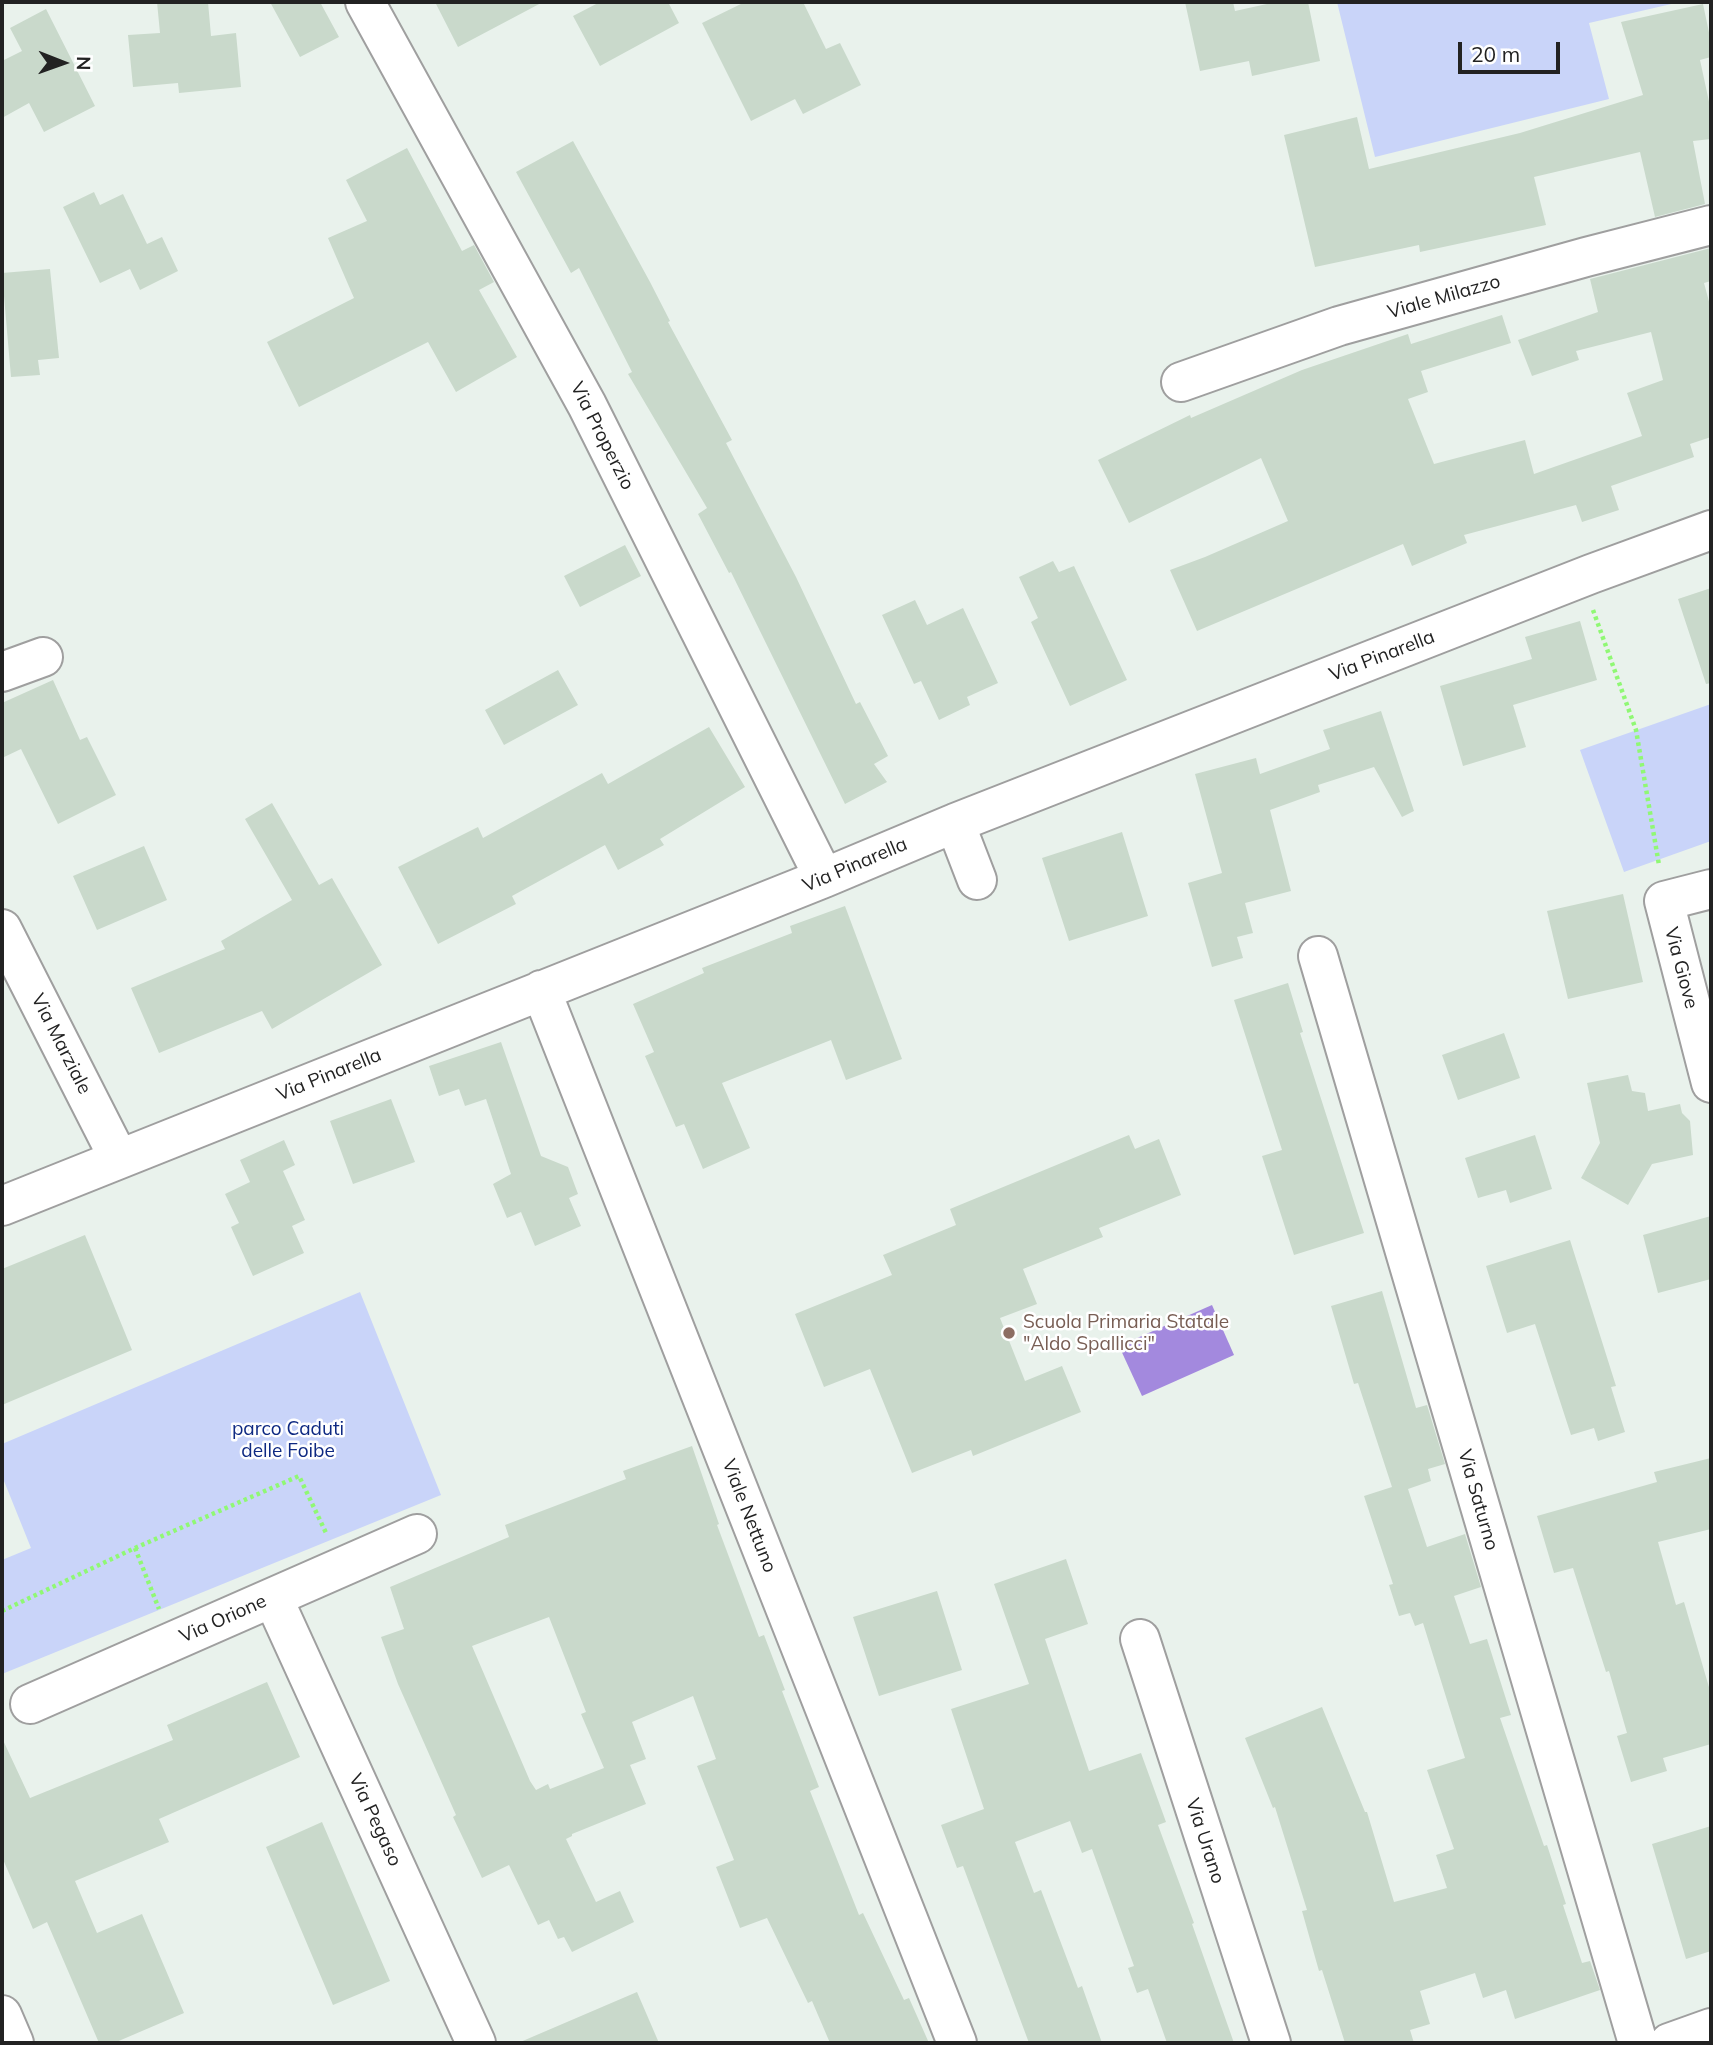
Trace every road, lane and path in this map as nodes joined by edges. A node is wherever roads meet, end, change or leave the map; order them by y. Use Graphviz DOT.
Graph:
graph roads {
  1 [pos="365,2"];
  2 [pos="1711,225"];
  3 [pos="1181,382"];
  4 [pos="1711,530"];
  5 [pos="1591,574"];
  6 [pos="43,657"];
  7 [pos="2,672"];
  8 [pos="955,823"];
  9 [pos="824,878"];
  10 [pos="977,880"];
  11 [pos="1711,889"];
  12 [pos="1664,901"];
  13 [pos="2,929"];
  14 [pos="1318,956"];
  15 [pos="541,990"];
  16 [pos="1711,1083"];
  17 [pos="119,1159"];
  18 [pos="2,1206"];
  19 [pos="416,1534"];
  20 [pos="135,1548"];
  21 [pos="342,1567"];
  22 [pos="273,1598"];
  23 [pos="2,1611"];
  24 [pos="1140,1639"];
  25 [pos="172,1642"];
  26 [pos="30,1704"];
  27 [pos="2,2015"];
  28 [pos="1711,2028"];
  29 [pos="14,2043"];
  30 [pos="476,2043"];
  31 [pos="957,2043"];
  32 [pos="1271,2043"];
  33 [pos="1639,2043"];
  34 [pos="1669,2043"];
  1 -- 9 [label="street, Via Properzio"];
  2 -- 3 [label="street, Viale Milazzo"];
  4 -- 5 [label="street, Via Pinarella"];
  5 -- 8 [label="street, Via Pinarella"];
  5 -- 12 [label="path"];
  6 -- 7 [label="street"];
  8 -- 9 [label="street, Via Pinarella"];
  8 -- 10 [label="street"];
  9 -- 15 [label="street, Via Pinarella"];
  11 -- 12 [label="street, Via Giove"];
  12 -- 16 [label="street, Via Giove"];
  13 -- 17 [label="street, Via Marziale"];
  14 -- 33 [label="street, Via Saturno"];
  15 -- 17 [label="street, Via Pinarella"];
  15 -- 31 [label="street, Viale Nettuno"];
  17 -- 18 [label="street, Via Pinarella"];
  19 -- 21 [label="street, Via Orione"];
  20 -- 21 [label="path"];
  20 -- 23 [label="path"];
  20 -- 25 [label="path"];
  21 -- 22 [label="street, Via Orione"];
  22 -- 25 [label="street, Via Orione"];
  22 -- 30 [label="street, Via Pegaso"];
  24 -- 32 [label="street, Via Urano"];
  25 -- 26 [label="street, Via Orione"];
  27 -- 29 [label="street"];
  28 -- 34 [label="street"];
}
